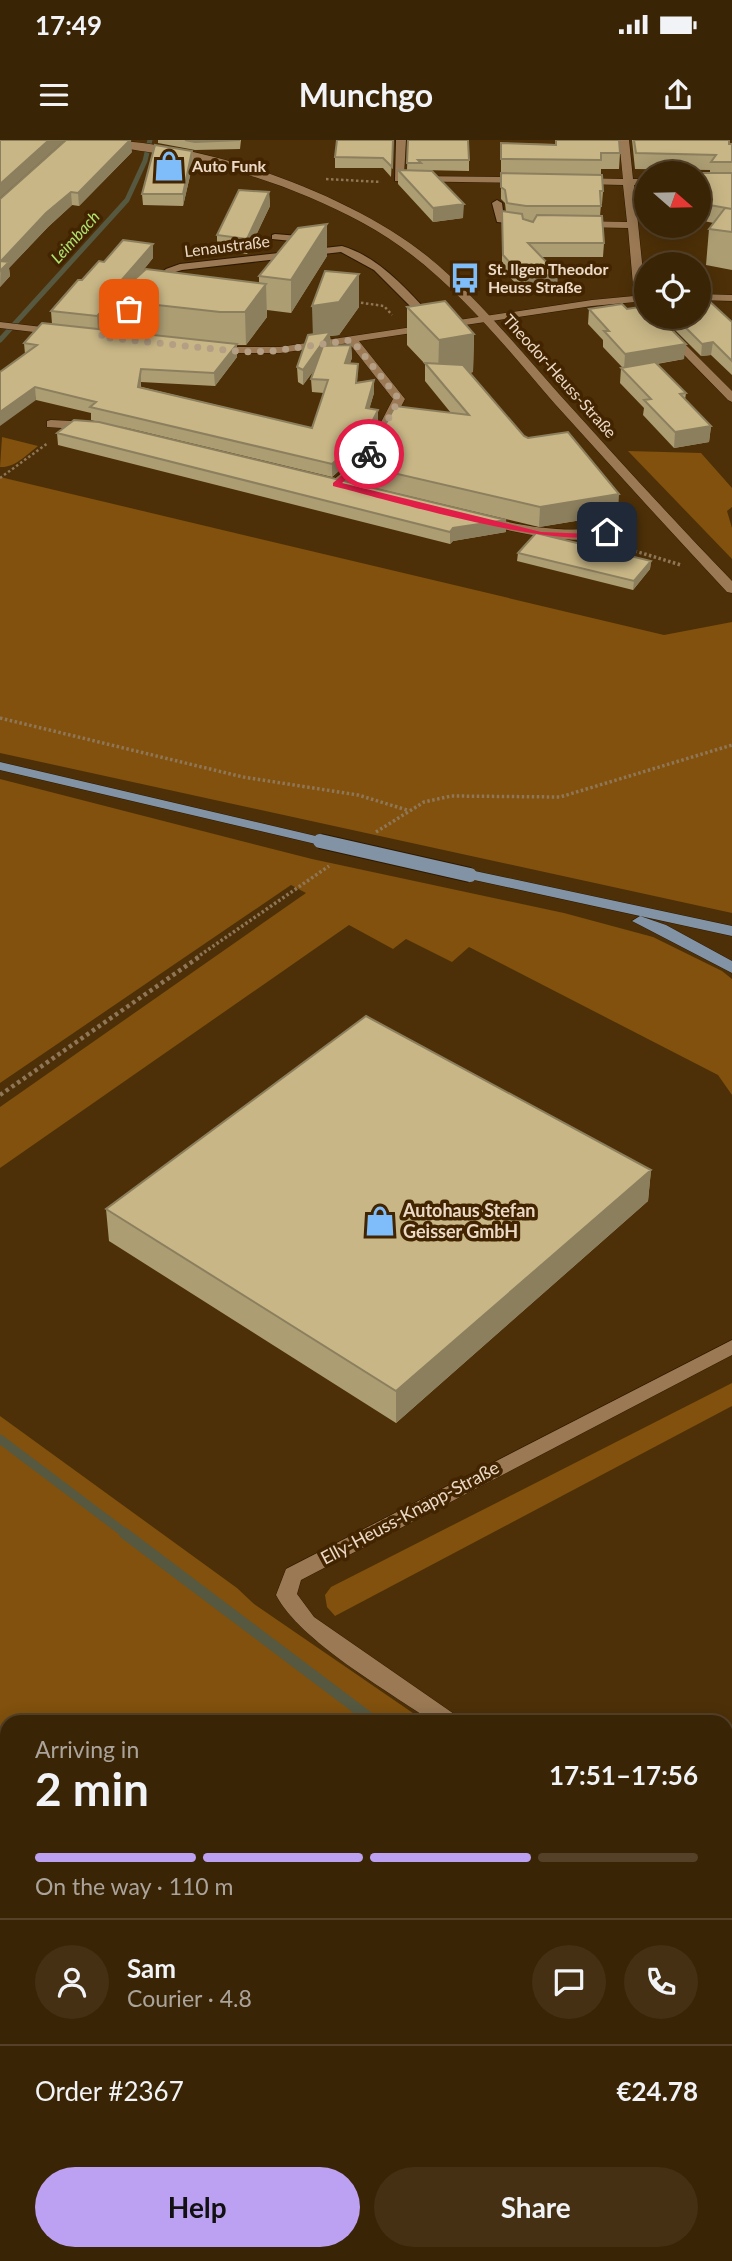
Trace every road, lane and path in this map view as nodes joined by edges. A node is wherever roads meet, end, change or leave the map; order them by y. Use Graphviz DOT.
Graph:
graph roads {
  1 [pos="101,140"];
  2 [pos="401,140"];
  3 [pos="624,140"];
  4 [pos="171,145"];
  5 [pos="315,179"];
  6 [pos="399,179"];
  7 [pos="534,180"];
  8 [pos="574,181"];
  9 [pos="628,182"];
  10 [pos="634,182"];
  11 [pos="497,203"];
  12 [pos="568,224"];
  13 [pos="632,225"];
  14 [pos="529,227"];
  15 [pos="275,237"];
  16 [pos="342,249"];
  17 [pos="635,252"];
  18 [pos="147,291"];
  19 [pos="711,297"];
  20 [pos="732,298"];
  21 [pos="634,299"];
  22 [pos="138,300"];
  23 [pos="350,301"];
  24 [pos="426,316"];
  25 [pos="485,319"];
  26 [pos="397,321"];
  27 [pos="0,326"];
  28 [pos="664,329"];
  29 [pos="88,335"];
  30 [pos="114,338"];
  31 [pos="352,340"];
  32 [pos="208,349"];
  33 [pos="732,398"];
  34 [pos="51,424"];
  35 [pos="71,425"];
  36 [pos="100,426"];
  37 [pos="0,478"];
  38 [pos="336,484"];
  39 [pos="464,515"];
  40 [pos="623,528"];
  41 [pos="592,536"];
  42 [pos="687,566"];
  43 [pos="732,589"];
  44 [pos="0,718"];
  45 [pos="732,745"];
  46 [pos="0,766"];
  47 [pos="407,810"];
  48 [pos="370,836"];
  49 [pos="339,859"];
  50 [pos="557,894"];
  51 [pos="732,931"];
  52 [pos="732,968"];
  53 [pos="0,1095"];
  54 [pos="732,1347"];
  55 [pos="439,1715"];
  1 -- 4 [label="street, Theodor-Heuss-Straße"];
  2 -- 6 [label="street"];
  3 -- 9 [label="street"];
  4 -- 25 [label="street, Theodor-Heuss-Straße"];
  5 -- 6 [label="path"];
  6 -- 7 [label="street"];
  8 -- 9 [label="street"];
  9 -- 10 [label="street"];
  9 -- 13 [label="street"];
  11 -- 14 [label="lane"];
  12 -- 13 [label="street"];
  13 -- 17 [label="street"];
  15 -- 16 [label="lane, Lenaustraße"];
  16 -- 18 [label="lane, Lenaustraße"];
  16 -- 24 [label="lane, Lenaustraße"];
  19 -- 20 [label="street"];
  21 -- 25 [label="street"];
  22 -- 29 [label="lane"];
  23 -- 26 [label="path"];
  25 -- 31 [label="street"];
  25 -- 43 [label="street, Theodor-Heuss-Straße"];
  27 -- 29 [label="street"];
  28 -- 33 [label="street"];
  29 -- 30 [label="street"];
  31 -- 32 [label="street"];
  31 -- 38 [label="street"];
  34 -- 35 [label="street"];
  35 -- 36 [label="street"];
  35 -- 37 [label="path"];
  39 -- 41 [label="street"];
  40 -- 41 [label="street"];
  41 -- 42 [label="path"];
  44 -- 47 [label="path"];
  45 -- 47 [label="path"];
  46 -- 50 [label="main road, bridge"];
  47 -- 48 [label="path"];
  49 -- 53 [label="path"];
  50 -- 51 [label="main road"];
  50 -- 52 [label="main road"];
  54 -- 55 [label="street, Elly-Heuss-Knapp-Straße"];
}
